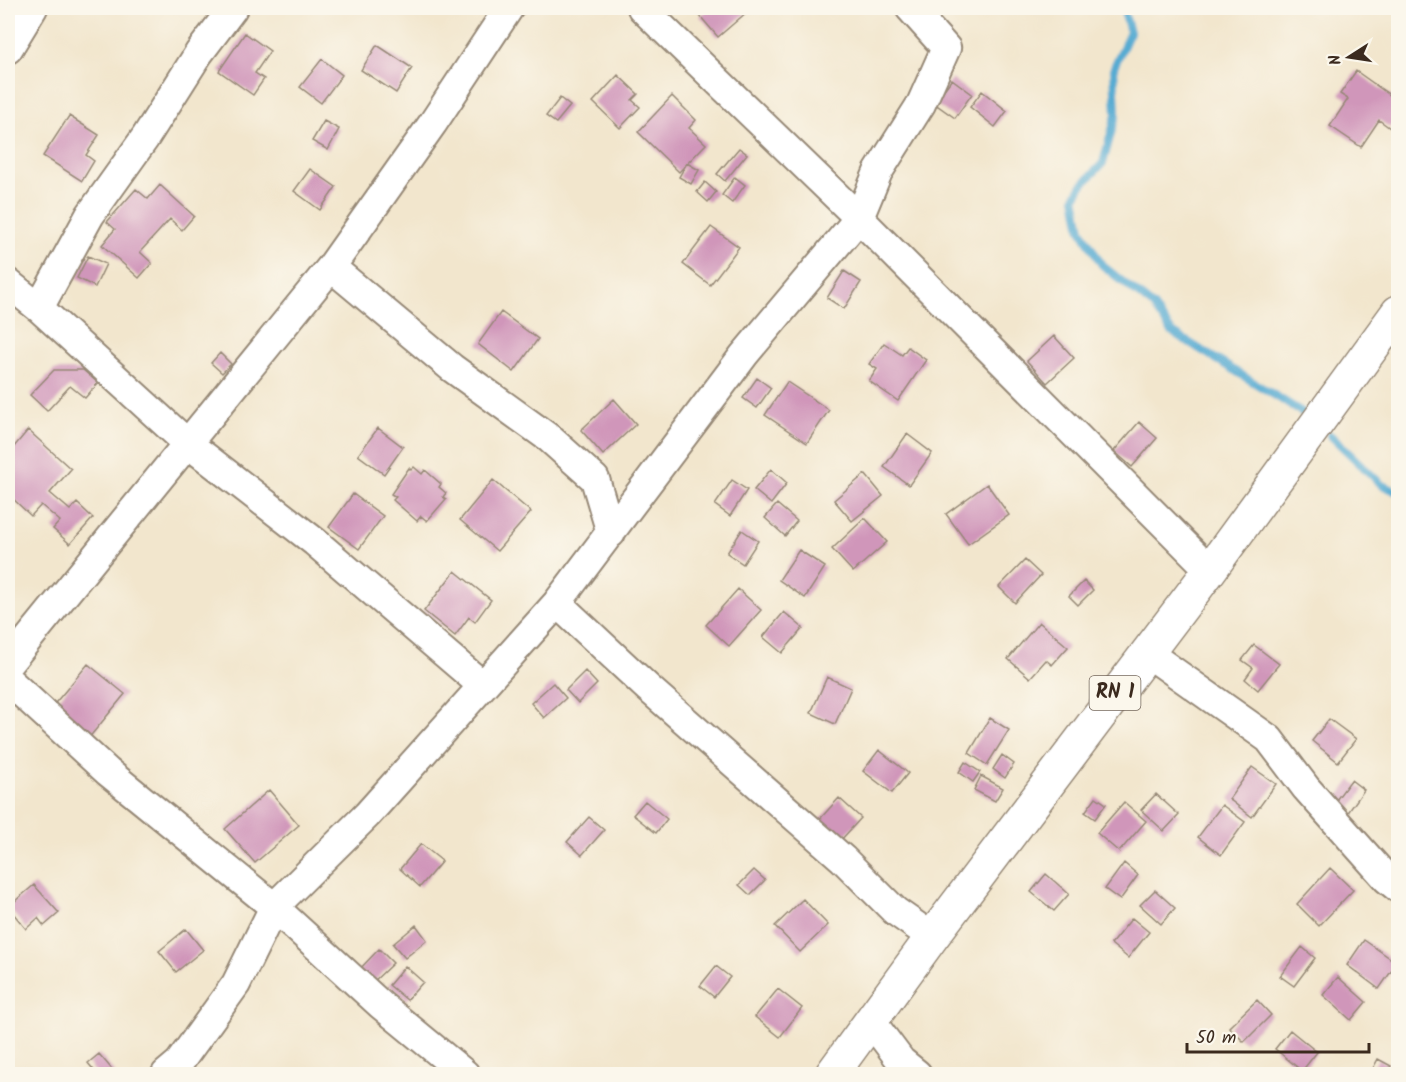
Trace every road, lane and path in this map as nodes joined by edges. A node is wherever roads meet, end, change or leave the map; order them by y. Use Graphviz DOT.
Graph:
graph roads {
  1 [pos="233,8"];
  2 [pos="510,8"];
  3 [pos="642,8"];
  4 [pos="910,8"];
  5 [pos="25,11"];
  6 [pos="8,49"];
  7 [pos="859,218"];
  8 [pos="331,267"];
  9 [pos="8,283"];
  10 [pos="39,308"];
  11 [pos="1398,312"];
  12 [pos="186,441"];
  13 [pos="611,533"];
  14 [pos="1210,570"];
  15 [pos="557,603"];
  16 [pos="1146,652"];
  17 [pos="8,664"];
  18 [pos="8,680"];
  19 [pos="482,685"];
  20 [pos="1398,888"];
  21 [pos="274,907"];
  22 [pos="932,937"];
  23 [pos="871,1021"];
  24 [pos="166,1074"];
  25 [pos="465,1074"];
  26 [pos="832,1074"];
  27 [pos="917,1074"];
  1 -- 10 [label="street"];
  2 -- 8 [label="street"];
  3 -- 7 [label="street"];
  4 -- 7 [label="street"];
  5 -- 6 [label="street"];
  7 -- 13 [label="street"];
  7 -- 14 [label="street"];
  8 -- 12 [label="street"];
  8 -- 13 [label="street"];
  9 -- 10 [label="street"];
  10 -- 12 [label="street"];
  11 -- 14 [label="main road, RN 1"];
  12 -- 17 [label="street"];
  12 -- 19 [label="street"];
  13 -- 15 [label="street"];
  14 -- 16 [label="main road, RN 1"];
  15 -- 19 [label="street"];
  15 -- 22 [label="street"];
  16 -- 20 [label="street"];
  16 -- 22 [label="main road, RN 1"];
  18 -- 21 [label="street"];
  19 -- 21 [label="street"];
  21 -- 24 [label="street"];
  21 -- 25 [label="street"];
  22 -- 23 [label="main road, RN 1"];
  23 -- 26 [label="main road, RN 1"];
  23 -- 27 [label="street"];
}
